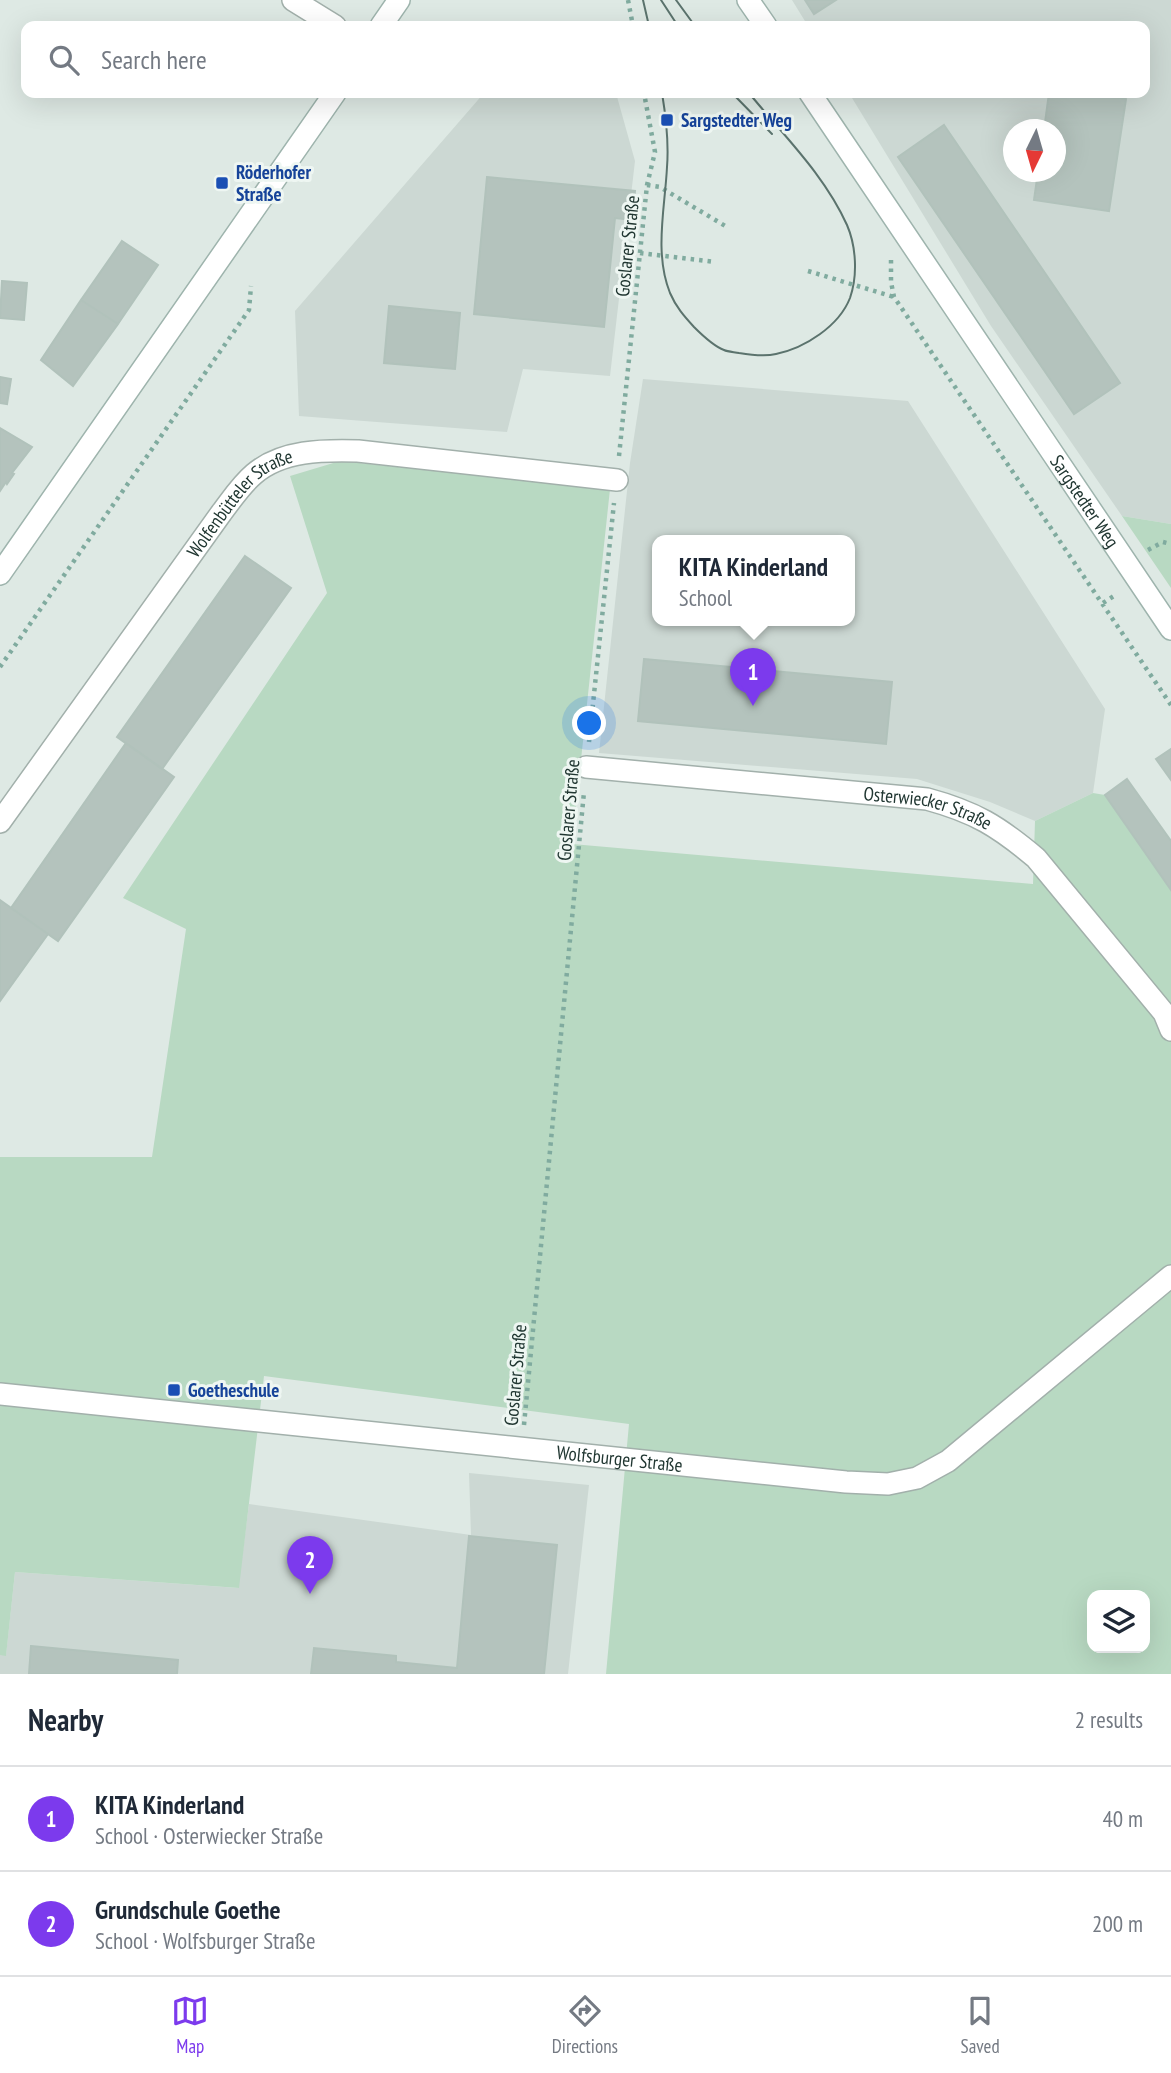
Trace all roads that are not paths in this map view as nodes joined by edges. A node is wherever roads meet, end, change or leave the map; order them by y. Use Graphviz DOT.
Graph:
graph roads {
  1 [pos="293,0"];
  2 [pos="399,0"];
  3 [pos="748,0"];
  4 [pos="327,21"];
  5 [pos="384,21"];
  6 [pos="763,21"];
  7 [pos="332,98"];
  8 [pos="813,98"];
  9 [pos="617,480"];
  10 [pos="0,574"];
  11 [pos="1171,629"];
  12 [pos="586,766"];
  13 [pos="0,822"];
  14 [pos="1171,1030"];
  15 [pos="1171,1276"];
  16 [pos="0,1394"];
  1 -- 4 [label="street"];
  2 -- 5 [label="street"];
  3 -- 6 [label="street"];
  7 -- 10 [label="street"];
  8 -- 11 [label="street, Sargstedter Weg"];
  9 -- 13 [label="street, Wolfenbütteler Straße"];
  12 -- 14 [label="street, Osterwiecker Straße"];
  15 -- 16 [label="street, Wolfsburger Straße"];
}
